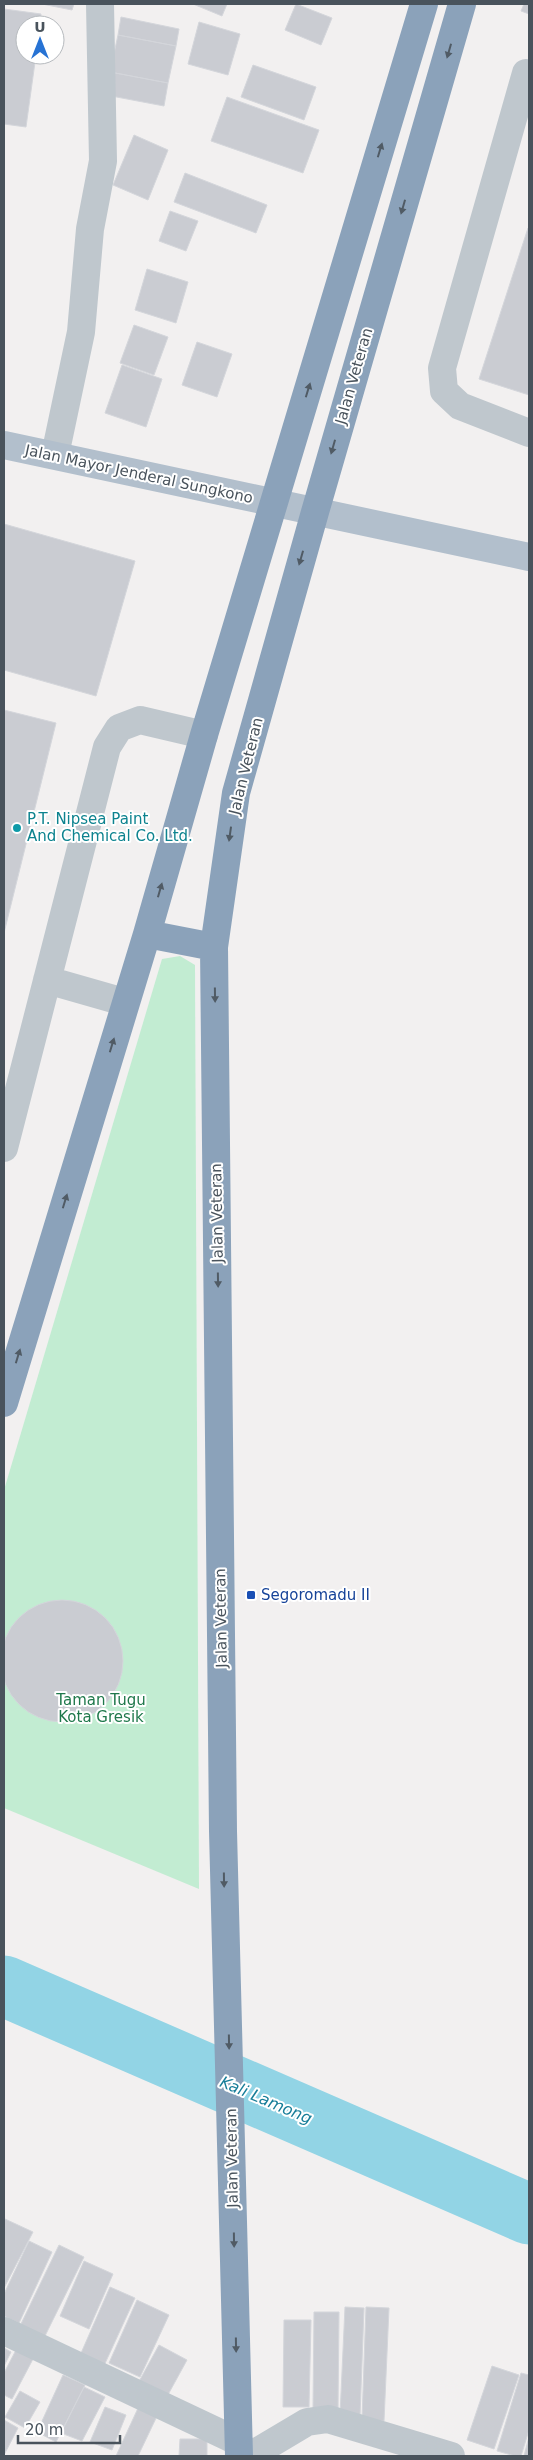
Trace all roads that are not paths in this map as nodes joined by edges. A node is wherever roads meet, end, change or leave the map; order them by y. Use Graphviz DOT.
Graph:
graph roads {
  1 [pos="100,4"];
  2 [pos="424,4"];
  3 [pos="462,4"];
  4 [pos="526,73"];
  5 [pos="529,433"];
  6 [pos="4,445"];
  7 [pos="55,455"];
  8 [pos="274,504"];
  9 [pos="314,512"];
  10 [pos="529,557"];
  11 [pos="204,735"];
  12 [pos="147,934"];
  13 [pos="214,947"];
  14 [pos="47,980"];
  15 [pos="124,1002"];
  16 [pos="4,1148"];
  17 [pos="4,1403"];
  18 [pos="4,2331"];
  19 [pos="242,2452"];
  20 [pos="451,2456"];
  1 -- 7 [label="street"];
  8 -- 2 [label="highway, one-way"];
  3 -- 9 [label="highway, Jalan Veteran, one-way"];
  4 -- 5 [label="street"];
  6 -- 7 [label="main road, Jalan Mayor Jenderal Sungkono"];
  7 -- 8 [label="main road, Jalan Mayor Jenderal Sungkono"];
  8 -- 9 [label="main road, Jalan Mayor Jenderal Sungkono"];
  8 -- 11 [label="highway"];
  9 -- 10 [label="main road, Jalan Mayor Jenderal Sungkono"];
  9 -- 13 [label="highway, Jalan Veteran, one-way"];
  12 -- 11 [label="highway, one-way"];
  11 -- 14 [label="street"];
  12 -- 13 [label="highway"];
  12 -- 15 [label="highway"];
  13 -- 19 [label="highway, Jalan Veteran, one-way"];
  14 -- 15 [label="street"];
  14 -- 16 [label="street"];
  17 -- 15 [label="highway, one-way"];
  18 -- 19 [label="street"];
  19 -- 20 [label="street"];
}
